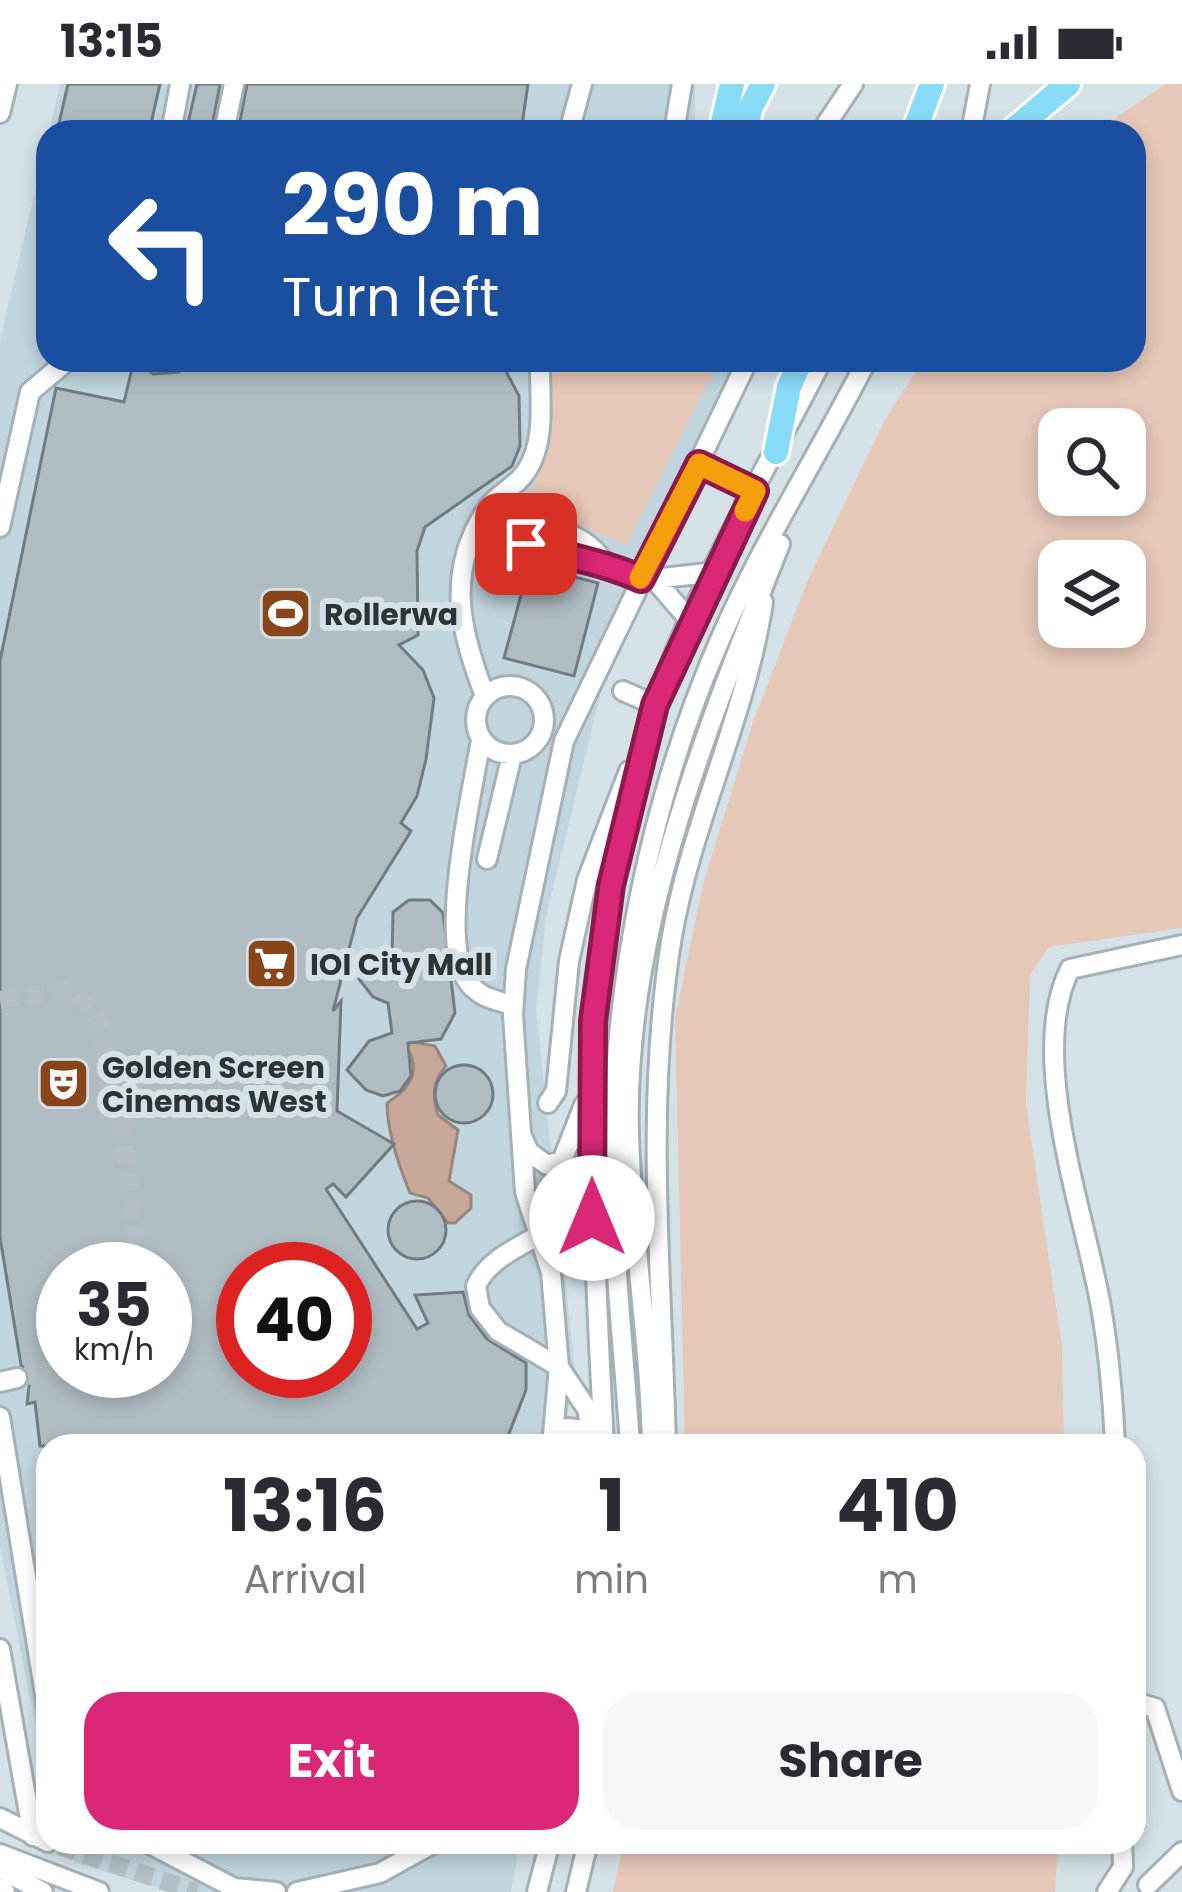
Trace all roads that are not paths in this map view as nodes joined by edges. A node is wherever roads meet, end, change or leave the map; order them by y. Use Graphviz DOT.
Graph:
graph roads {
  1 [pos="7,84"];
  2 [pos="180,84"];
  3 [pos="234,84"];
  4 [pos="582,84"];
  5 [pos="682,84"];
  6 [pos="732,84"];
  7 [pos="763,84"];
  8 [pos="853,84"];
  9 [pos="932,84"];
  10 [pos="1068,84"];
  11 [pos="980,87"];
  12 [pos="0,113"];
  13 [pos="173,120"];
  14 [pos="226,120"];
  15 [pos="572,120"];
  16 [pos="676,120"];
  17 [pos="724,120"];
  18 [pos="748,120"];
  19 [pos="829,120"];
  20 [pos="918,120"];
  21 [pos="928,120"];
  22 [pos="973,120"];
  23 [pos="1025,120"];
  24 [pos="54,372"];
  25 [pos="540,372"];
  26 [pos="742,372"];
  27 [pos="796,372"];
  28 [pos="816,372"];
  29 [pos="861,372"];
  30 [pos="776,452"];
  31 [pos="699,464"];
  32 [pos="806,478"];
  33 [pos="755,491"];
  34 [pos="0,527"];
  35 [pos="477,527"];
  36 [pos="716,572"];
  37 [pos="641,579"];
  38 [pos="766,579"];
  39 [pos="692,623"];
  40 [pos="623,691"];
  41 [pos="485,696"];
  42 [pos="655,705"];
  43 [pos="540,737"];
  44 [pos="481,740"];
  45 [pos="562,747"];
  46 [pos="506,754"];
  47 [pos="482,858"];
  48 [pos="1182,945"];
  49 [pos="513,1005"];
  50 [pos="591,1054"];
  51 [pos="548,1103"];
  52 [pos="582,1118"];
  53 [pos="518,1126"];
  54 [pos="536,1234"];
  55 [pos="559,1366"];
  56 [pos="0,1417"];
  57 [pos="553,1434"];
  58 [pos="561,1434"];
  59 [pos="586,1434"];
  60 [pos="588,1434"];
  61 [pos="588,1434"];
  62 [pos="629,1434"];
  63 [pos="652,1434"];
  64 [pos="666,1434"];
  65 [pos="1114,1434"];
  66 [pos="36,1639"];
  67 [pos="0,1649"];
  68 [pos="1146,1705"];
  69 [pos="1182,1791"];
  70 [pos="36,1796"];
  71 [pos="0,1818"];
  72 [pos="36,1836"];
  73 [pos="1182,1852"];
  74 [pos="0,1854"];
  75 [pos="178,1854"];
  76 [pos="414,1854"];
  77 [pos="543,1854"];
  78 [pos="586,1854"];
  79 [pos="1122,1854"];
  80 [pos="1123,1867"];
  81 [pos="0,1869"];
  82 [pos="78,1884"];
  83 [pos="1154,1888"];
  84 [pos="326,1891"];
  85 [pos="43,1892"];
  86 [pos="99,1892"];
  87 [pos="112,1892"];
  88 [pos="276,1892"];
  89 [pos="297,1892"];
  90 [pos="535,1892"];
  91 [pos="576,1892"];
  92 [pos="1107,1892"];
  1 -- 12 [label="street"];
  2 -- 13 [label="street"];
  3 -- 14 [label="street"];
  4 -- 15 [label="street"];
  5 -- 16 [label="street"];
  6 -- 17 [label="main road"];
  7 -- 18 [label="main road"];
  8 -- 19 [label="street"];
  9 -- 20 [label="main road"];
  9 -- 21 [label="street"];
  10 -- 23 [label="main road"];
  11 -- 22 [label="street"];
  24 -- 34 [label="street"];
  25 -- 35 [label="street"];
  26 -- 31 [label="street"];
  27 -- 30 [label="main road"];
  28 -- 30 [label="street"];
  29 -- 32 [label="street"];
  30 -- 33 [label="street"];
  31 -- 33 [label="street"];
  31 -- 37 [label="street"];
  32 -- 38 [label="street"];
  32 -- 62 [label="street"];
  33 -- 36 [label="street"];
  35 -- 37 [label="street"];
  35 -- 41 [label="street"];
  36 -- 39 [label="street"];
  36 -- 39 [label="street"];
  37 -- 45 [label="street"];
  38 -- 63 [label="street"];
  38 -- 64 [label="street"];
  39 -- 42 [label="street"];
  40 -- 42 [label="street"];
  41 -- 43 [label="street"];
  41 -- 44 [label="street"];
  42 -- 50 [label="street"];
  42 -- 51 [label="street"];
  43 -- 45 [label="street"];
  43 -- 46 [label="street"];
  44 -- 46 [label="street"];
  44 -- 49 [label="street"];
  45 -- 49 [label="street"];
  46 -- 47 [label="street"];
  48 -- 65 [label="street"];
  49 -- 53 [label="street"];
  50 -- 52 [label="street"];
  50 -- 60 [label="street"];
  52 -- 53 [label="street"];
  52 -- 54 [label="street"];
  53 -- 54 [label="street"];
  54 -- 55 [label="street"];
  54 -- 55 [label="street"];
  55 -- 57 [label="street"];
  55 -- 61 [label="street"];
  56 -- 66 [label="street"];
  58 -- 59 [label="street"];
  67 -- 70 [label="street"];
  68 -- 69 [label="street"];
  71 -- 72 [label="street"];
  73 -- 83 [label="street"];
  74 -- 82 [label="street"];
  75 -- 88 [label="street"];
  76 -- 84 [label="street"];
  77 -- 90 [label="street"];
  78 -- 91 [label="street"];
  79 -- 80 [label="street"];
  80 -- 83 [label="street"];
  80 -- 92 [label="street"];
  81 -- 85 [label="street"];
  82 -- 86 [label="street"];
  82 -- 87 [label="street"];
  84 -- 89 [label="street"];
}
